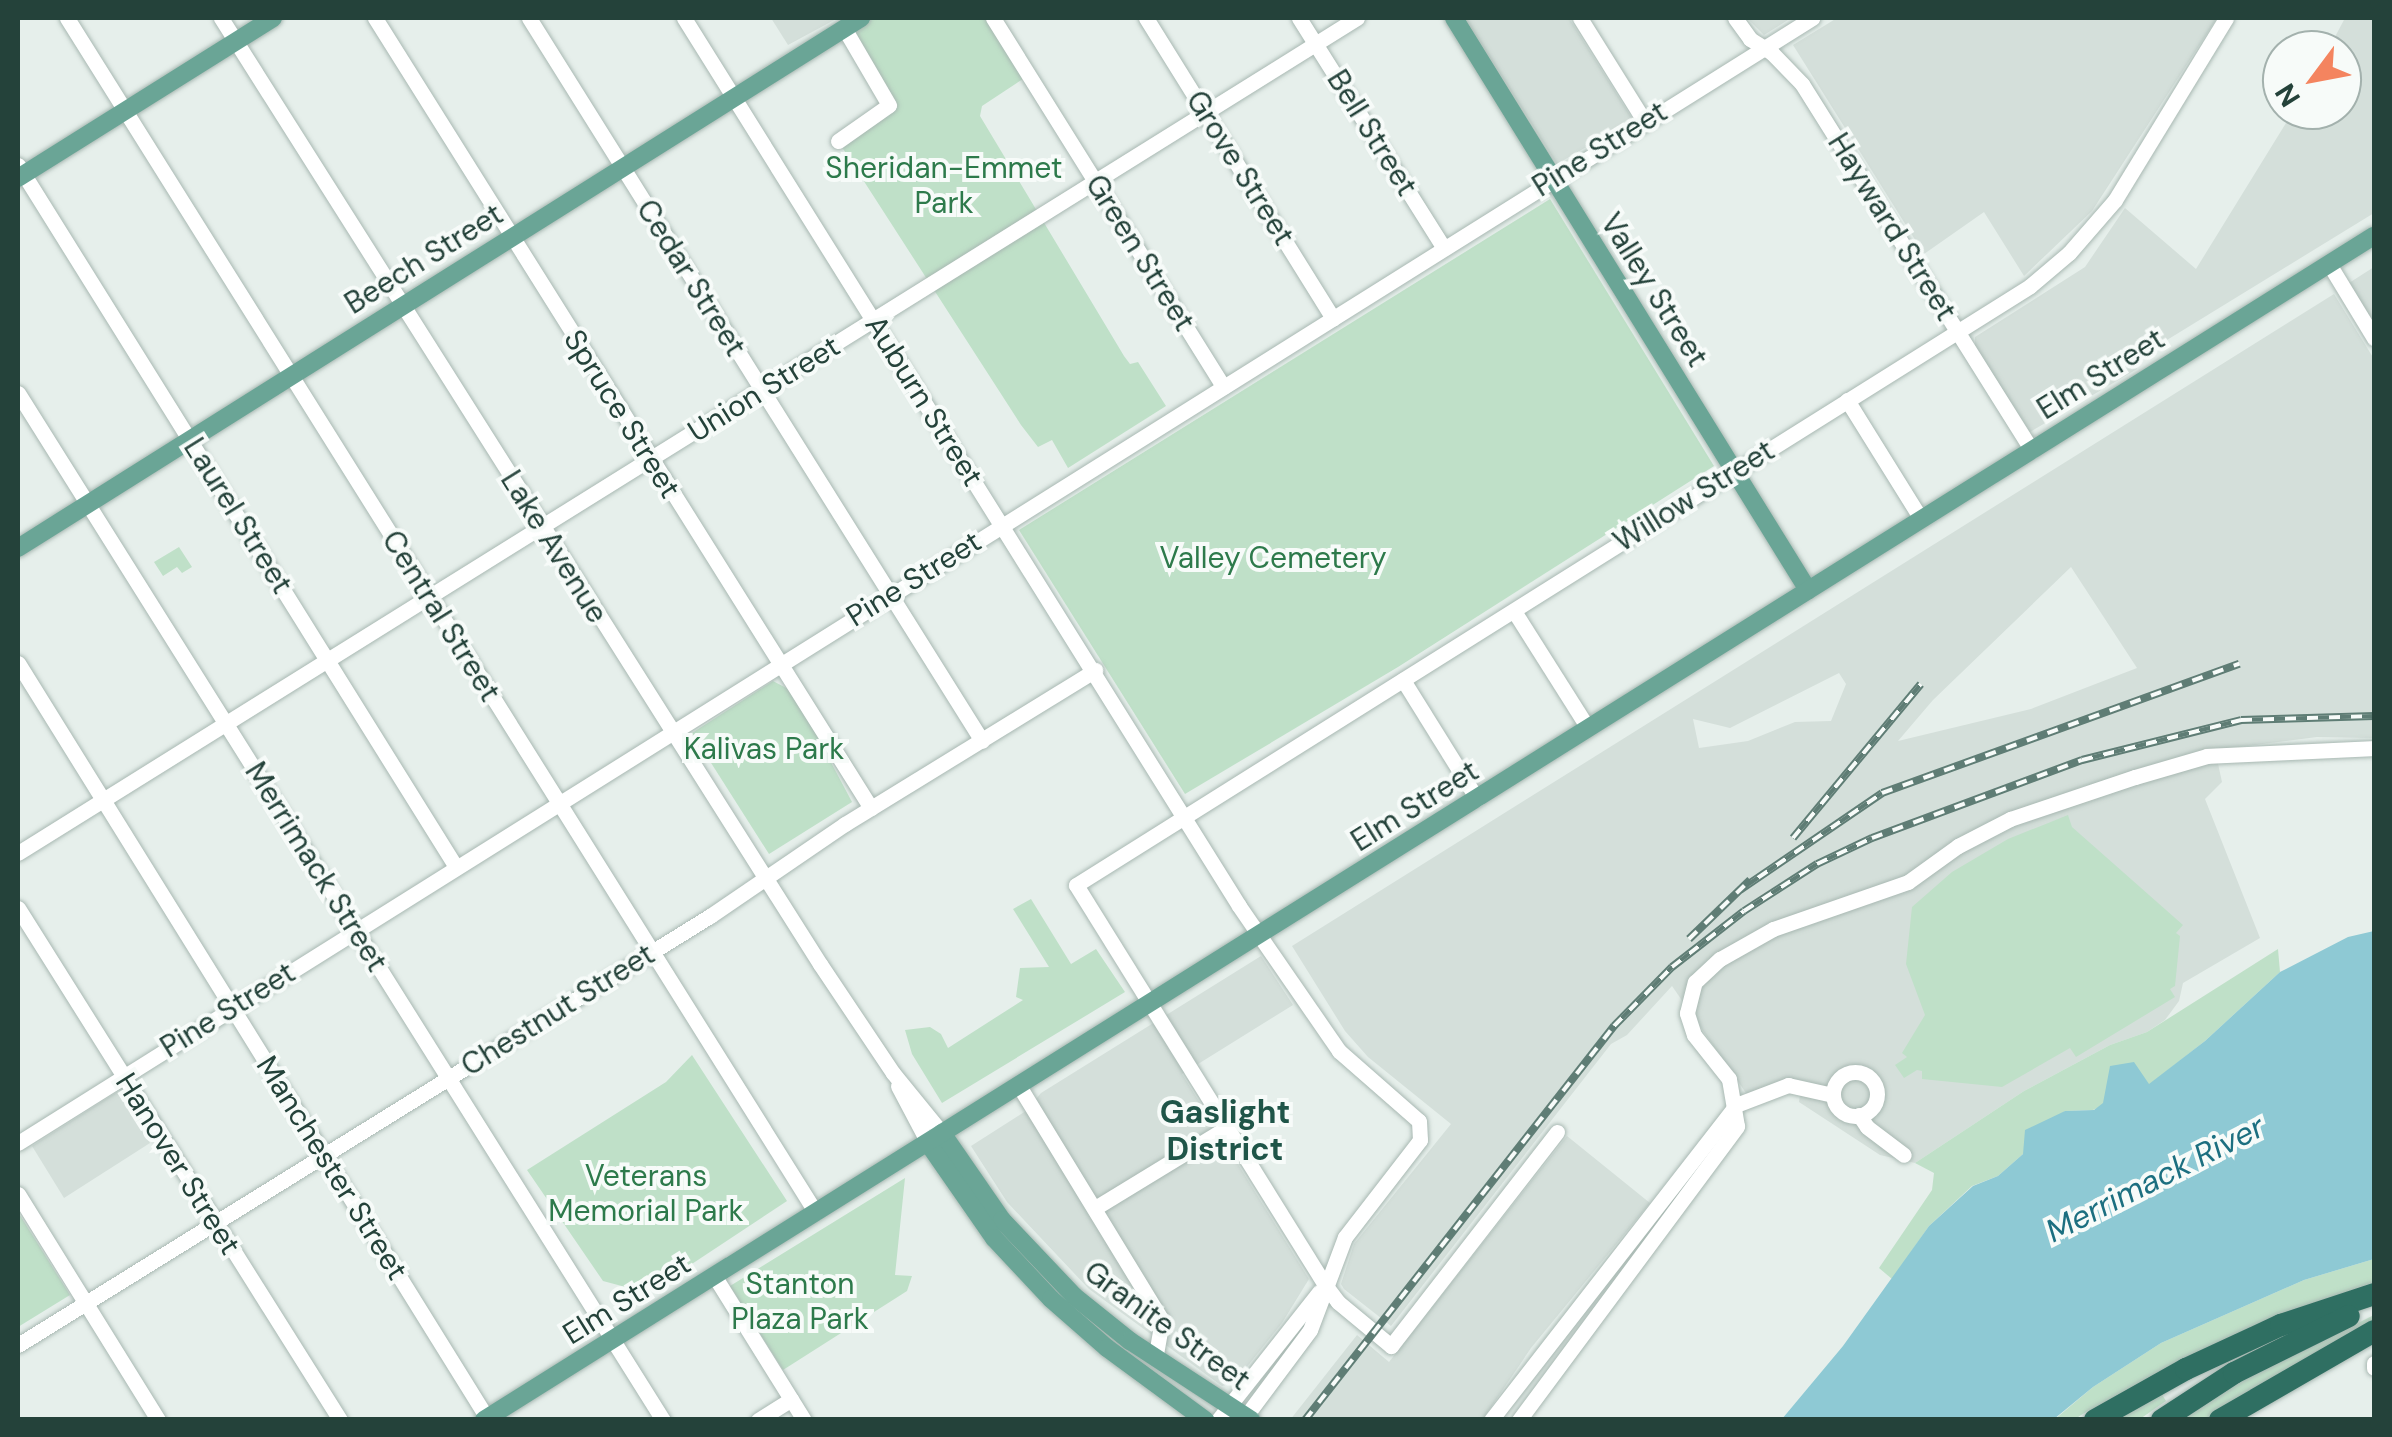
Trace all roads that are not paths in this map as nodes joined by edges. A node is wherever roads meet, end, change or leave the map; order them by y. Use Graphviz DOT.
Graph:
graph roads {
  1 [pos="68,18"];
  2 [pos="221,18"];
  3 [pos="273,18"];
  4 [pos="375,18"];
  5 [pos="529,18"];
  6 [pos="684,18"];
  7 [pos="861,18"];
  8 [pos="993,18"];
  9 [pos="1146,18"];
  10 [pos="1300,18"];
  11 [pos="1357,18"];
  12 [pos="1454,18"];
  13 [pos="1580,18"];
  14 [pos="1735,18"];
  15 [pos="1812,18"];
  16 [pos="2226,18"];
  17 [pos="844,28"];
  18 [pos="236,41"];
  19 [pos="1316,44"];
  20 [pos="1764,47"];
  21 [pos="734,97"];
  22 [pos="126,111"];
  23 [pos="1205,112"];
  24 [pos="1644,122"];
  25 [pos="838,141"];
  26 [pos="622,167"];
  27 [pos="19,173"];
  28 [pos="1554,178"];
  29 [pos="1096,181"];
  30 [pos="2374,236"];
  31 [pos="511,237"];
  32 [pos="1444,248"];
  33 [pos="2329,264"];
  34 [pos="402,306"];
  35 [pos="1334,318"];
  36 [pos="874,321"];
  37 [pos="1958,332"];
  38 [pos="2374,338"];
  39 [pos="292,376"];
  40 [pos="1224,387"];
  41 [pos="761,390"];
  42 [pos="18,393"];
  43 [pos="1847,400"];
  44 [pos="190,440"];
  45 [pos="2032,450"];
  46 [pos="650,459"];
  47 [pos="1734,471"];
  48 [pos="87,504"];
  49 [pos="1921,520"];
  50 [pos="1001,524"];
  51 [pos="541,528"];
  52 [pos="18,548"];
  53 [pos="1808,590"];
  54 [pos="890,594"];
  55 [pos="428,598"];
  56 [pos="1514,611"];
  57 [pos="328,661"];
  58 [pos="781,662"];
  59 [pos="18,663"];
  60 [pos="1095,670"];
  61 [pos="1404,680"];
  62 [pos="226,724"];
  63 [pos="1588,728"];
  64 [pos="671,732"];
  65 [pos="982,741"];
  66 [pos="2374,748"];
  67 [pos="1477,799"];
  68 [pos="104,800"];
  69 [pos="559,804"];
  70 [pos="871,808"];
  71 [pos="1184,815"];
  72 [pos="18,854"];
  73 [pos="456,868"];
  74 [pos="765,877"];
  75 [pos="18,908"];
  76 [pos="355,930"];
  77 [pos="1262,936"];
  78 [pos="651,952"];
  79 [pos="230,1006"];
  80 [pos="1148,1006"];
  81 [pos="122,1076"];
  82 [pos="449,1077"];
  83 [pos="1019,1086"];
  84 [pos="1833,1094"];
  85 [pos="1736,1106"];
  86 [pos="1859,1115"];
  87 [pos="1226,1128"];
  88 [pos="1558,1132"];
  89 [pos="935,1138"];
  90 [pos="18,1142"];
  91 [pos="324,1154"];
  92 [pos="1904,1155"];
  93 [pos="18,1194"];
  94 [pos="1095,1208"];
  95 [pos="816,1213"];
  96 [pos="214,1222"];
  97 [pos="715,1277"];
  98 [pos="1325,1285"];
  99 [pos="2374,1294"];
  100 [pos="85,1302"];
  101 [pos="2374,1304"];
  102 [pos="2374,1331"];
  103 [pos="614,1340"];
  104 [pos="2374,1342"];
  105 [pos="18,1344"];
  106 [pos="1156,1354"];
  107 [pos="791,1398"];
  108 [pos="1238,1416"];
  109 [pos="486,1419"];
  110 [pos="158,1420"];
  111 [pos="340,1420"];
  112 [pos="664,1420"];
  113 [pos="758,1420"];
  114 [pos="804,1420"];
  115 [pos="1205,1420"];
  116 [pos="1491,1420"];
  117 [pos="1519,1420"];
  118 [pos="2096,1420"];
  119 [pos="2162,1420"];
  120 [pos="2220,1420"];
  121 [pos="2248,1420"];
  1 -- 22 [label="street, Central Street"];
  2 -- 18 [label="street, Lake Avenue"];
  3 -- 18 [label="main road"];
  4 -- 31 [label="street, Spruce Street"];
  5 -- 26 [label="street, Cedar Street"];
  6 -- 21 [label="street, Auburn Street"];
  7 -- 17 [label="main road, Beech Street"];
  8 -- 29 [label="street, Green Street"];
  9 -- 23 [label="street, Grove Street"];
  10 -- 19 [label="street, Bell Street"];
  11 -- 19 [label="street, Union Street"];
  12 -- 28 [label="main road, Valley Street"];
  13 -- 24 [label="street"];
  14 -- 20 [label="street, Hayward Street"];
  15 -- 20 [label="street, Pine Street"];
  16 -- 37 [label="street, Willow Street"];
  17 -- 21 [label="main road, Beech Street"];
  17 -- 25 [label="street"];
  18 -- 22 [label="main road"];
  18 -- 34 [label="street, Lake Avenue"];
  19 -- 23 [label="street, Union Street"];
  19 -- 32 [label="street, Bell Street"];
  20 -- 24 [label="street, Pine Street"];
  20 -- 37 [label="street, Hayward Street"];
  21 -- 26 [label="main road, Beech Street"];
  21 -- 36 [label="street, Auburn Street"];
  22 -- 27 [label="main road"];
  22 -- 39 [label="street, Central Street"];
  23 -- 29 [label="street, Union Street"];
  23 -- 35 [label="street, Grove Street"];
  24 -- 28 [label="street, Pine Street"];
  26 -- 31 [label="main road, Beech Street"];
  26 -- 41 [label="street, Cedar Street"];
  27 -- 44 [label="street, Laurel Street"];
  28 -- 32 [label="street, Pine Street"];
  28 -- 47 [label="main road, Valley Street"];
  29 -- 36 [label="street, Union Street"];
  29 -- 40 [label="street, Green Street"];
  30 -- 33 [label="main road, Elm Street"];
  31 -- 34 [label="main road, Beech Street"];
  31 -- 46 [label="street, Spruce Street"];
  32 -- 35 [label="street, Pine Street"];
  33 -- 38 [label="street"];
  33 -- 45 [label="main road, Elm Street"];
  34 -- 39 [label="main road, Beech Street"];
  34 -- 51 [label="street, Lake Avenue"];
  35 -- 40 [label="street, Pine Street"];
  36 -- 41 [label="street, Union Street"];
  36 -- 50 [label="street, Auburn Street"];
  37 -- 43 [label="street, Willow Street"];
  37 -- 45 [label="street, Hayward Street"];
  39 -- 44 [label="main road, Beech Street"];
  39 -- 55 [label="street, Central Street"];
  40 -- 50 [label="street, Pine Street"];
  41 -- 46 [label="street, Union Street"];
  41 -- 54 [label="street, Cedar Street"];
  42 -- 48 [label="street, Merrimack Street"];
  43 -- 47 [label="street, Willow Street"];
  43 -- 49 [label="street"];
  44 -- 48 [label="main road, Beech Street"];
  44 -- 57 [label="street, Laurel Street"];
  45 -- 49 [label="main road, Elm Street"];
  46 -- 51 [label="street, Union Street"];
  46 -- 58 [label="street, Spruce Street"];
  47 -- 53 [label="main road, Valley Street"];
  47 -- 56 [label="street, Willow Street"];
  48 -- 52 [label="main road, Beech Street"];
  48 -- 62 [label="street, Merrimack Street"];
  49 -- 53 [label="main road, Elm Street"];
  50 -- 54 [label="street, Pine Street"];
  50 -- 60 [label="street, Auburn Street"];
  51 -- 55 [label="street, Union Street"];
  51 -- 64 [label="street, Lake Avenue"];
  53 -- 63 [label="main road, Elm Street"];
  54 -- 58 [label="street, Pine Street"];
  54 -- 65 [label="street, Cedar Street"];
  55 -- 57 [label="street, Union Street"];
  55 -- 69 [label="street, Central Street"];
  56 -- 61 [label="street, Willow Street"];
  56 -- 63 [label="street"];
  57 -- 62 [label="street, Union Street"];
  57 -- 73 [label="street, Laurel Street"];
  58 -- 64 [label="street, Pine Street"];
  58 -- 70 [label="street, Spruce Street"];
  59 -- 68 [label="street, Manchester Street"];
  60 -- 65 [label="street, Chestnut Street"];
  60 -- 71 [label="street, Auburn Street"];
  61 -- 67 [label="street"];
  61 -- 71 [label="street, Willow Street"];
  62 -- 68 [label="street, Union Street"];
  62 -- 76 [label="street, Merrimack Street"];
  63 -- 67 [label="main road, Elm Street"];
  64 -- 69 [label="street, Pine Street"];
  64 -- 74 [label="street, Lake Avenue"];
  65 -- 70 [label="street, Chestnut Street"];
  66 -- 85 [label="street"];
  67 -- 77 [label="main road, Elm Street"];
  68 -- 72 [label="street, Union Street"];
  68 -- 79 [label="street, Manchester Street"];
  69 -- 73 [label="street, Pine Street"];
  69 -- 78 [label="street, Central Street"];
  70 -- 74 [label="street, Chestnut Street"];
  71 -- 77 [label="street, Auburn Street"];
  71 -- 80 [label="street, Willow Street"];
  73 -- 76 [label="street, Pine Street"];
  74 -- 78 [label="street, Chestnut Street"];
  74 -- 89 [label="street, Lake Avenue"];
  75 -- 81 [label="street, Hanover Street"];
  76 -- 79 [label="street, Pine Street"];
  76 -- 82 [label="street, Merrimack Street"];
  77 -- 80 [label="main road, Elm Street"];
  77 -- 98 [label="street, Auburn Street"];
  78 -- 82 [label="street, Chestnut Street"];
  78 -- 95 [label="street, Central Street"];
  79 -- 81 [label="street, Pine Street"];
  79 -- 91 [label="street, Manchester Street"];
  80 -- 83 [label="main road, Elm Street"];
  80 -- 87 [label="street"];
  81 -- 90 [label="street, Pine Street"];
  81 -- 96 [label="street, Hanover Street"];
  82 -- 91 [label="street, Chestnut Street"];
  82 -- 103 [label="street, Merrimack Street"];
  83 -- 89 [label="main road, Elm Street"];
  83 -- 94 [label="street"];
  84 -- 85 [label="street"];
  84 -- 86 [label="street"];
  84 -- 86 [label="street"];
  85 -- 116 [label="street"];
  85 -- 117 [label="street"];
  86 -- 92 [label="street"];
  87 -- 94 [label="street"];
  87 -- 98 [label="street"];
  88 -- 98 [label="street"];
  89 -- 95 [label="main road, Elm Street"];
  89 -- 106 [label="main road, Granite Street"];
  89 -- 115 [label="main road, Granite Street"];
  91 -- 96 [label="street, Chestnut Street"];
  91 -- 109 [label="street, Manchester Street"];
  93 -- 100 [label="street"];
  94 -- 106 [label="street"];
  95 -- 97 [label="main road, Elm Street"];
  96 -- 100 [label="street, Chestnut Street"];
  96 -- 111 [label="street, Hanover Street"];
  97 -- 103 [label="main road, Elm Street"];
  97 -- 107 [label="street"];
  98 -- 108 [label="street"];
  99 -- 118 [label="highway"];
  100 -- 105 [label="street, Chestnut Street"];
  100 -- 110 [label="street"];
  101 -- 119 [label="highway"];
  102 -- 120 [label="highway"];
  103 -- 109 [label="main road, Elm Street"];
  103 -- 112 [label="street, Merrimack Street"];
  104 -- 121 [label="highway"];
  106 -- 108 [label="main road, Granite Street"];
  107 -- 113 [label="street"];
  107 -- 114 [label="street"];
}
